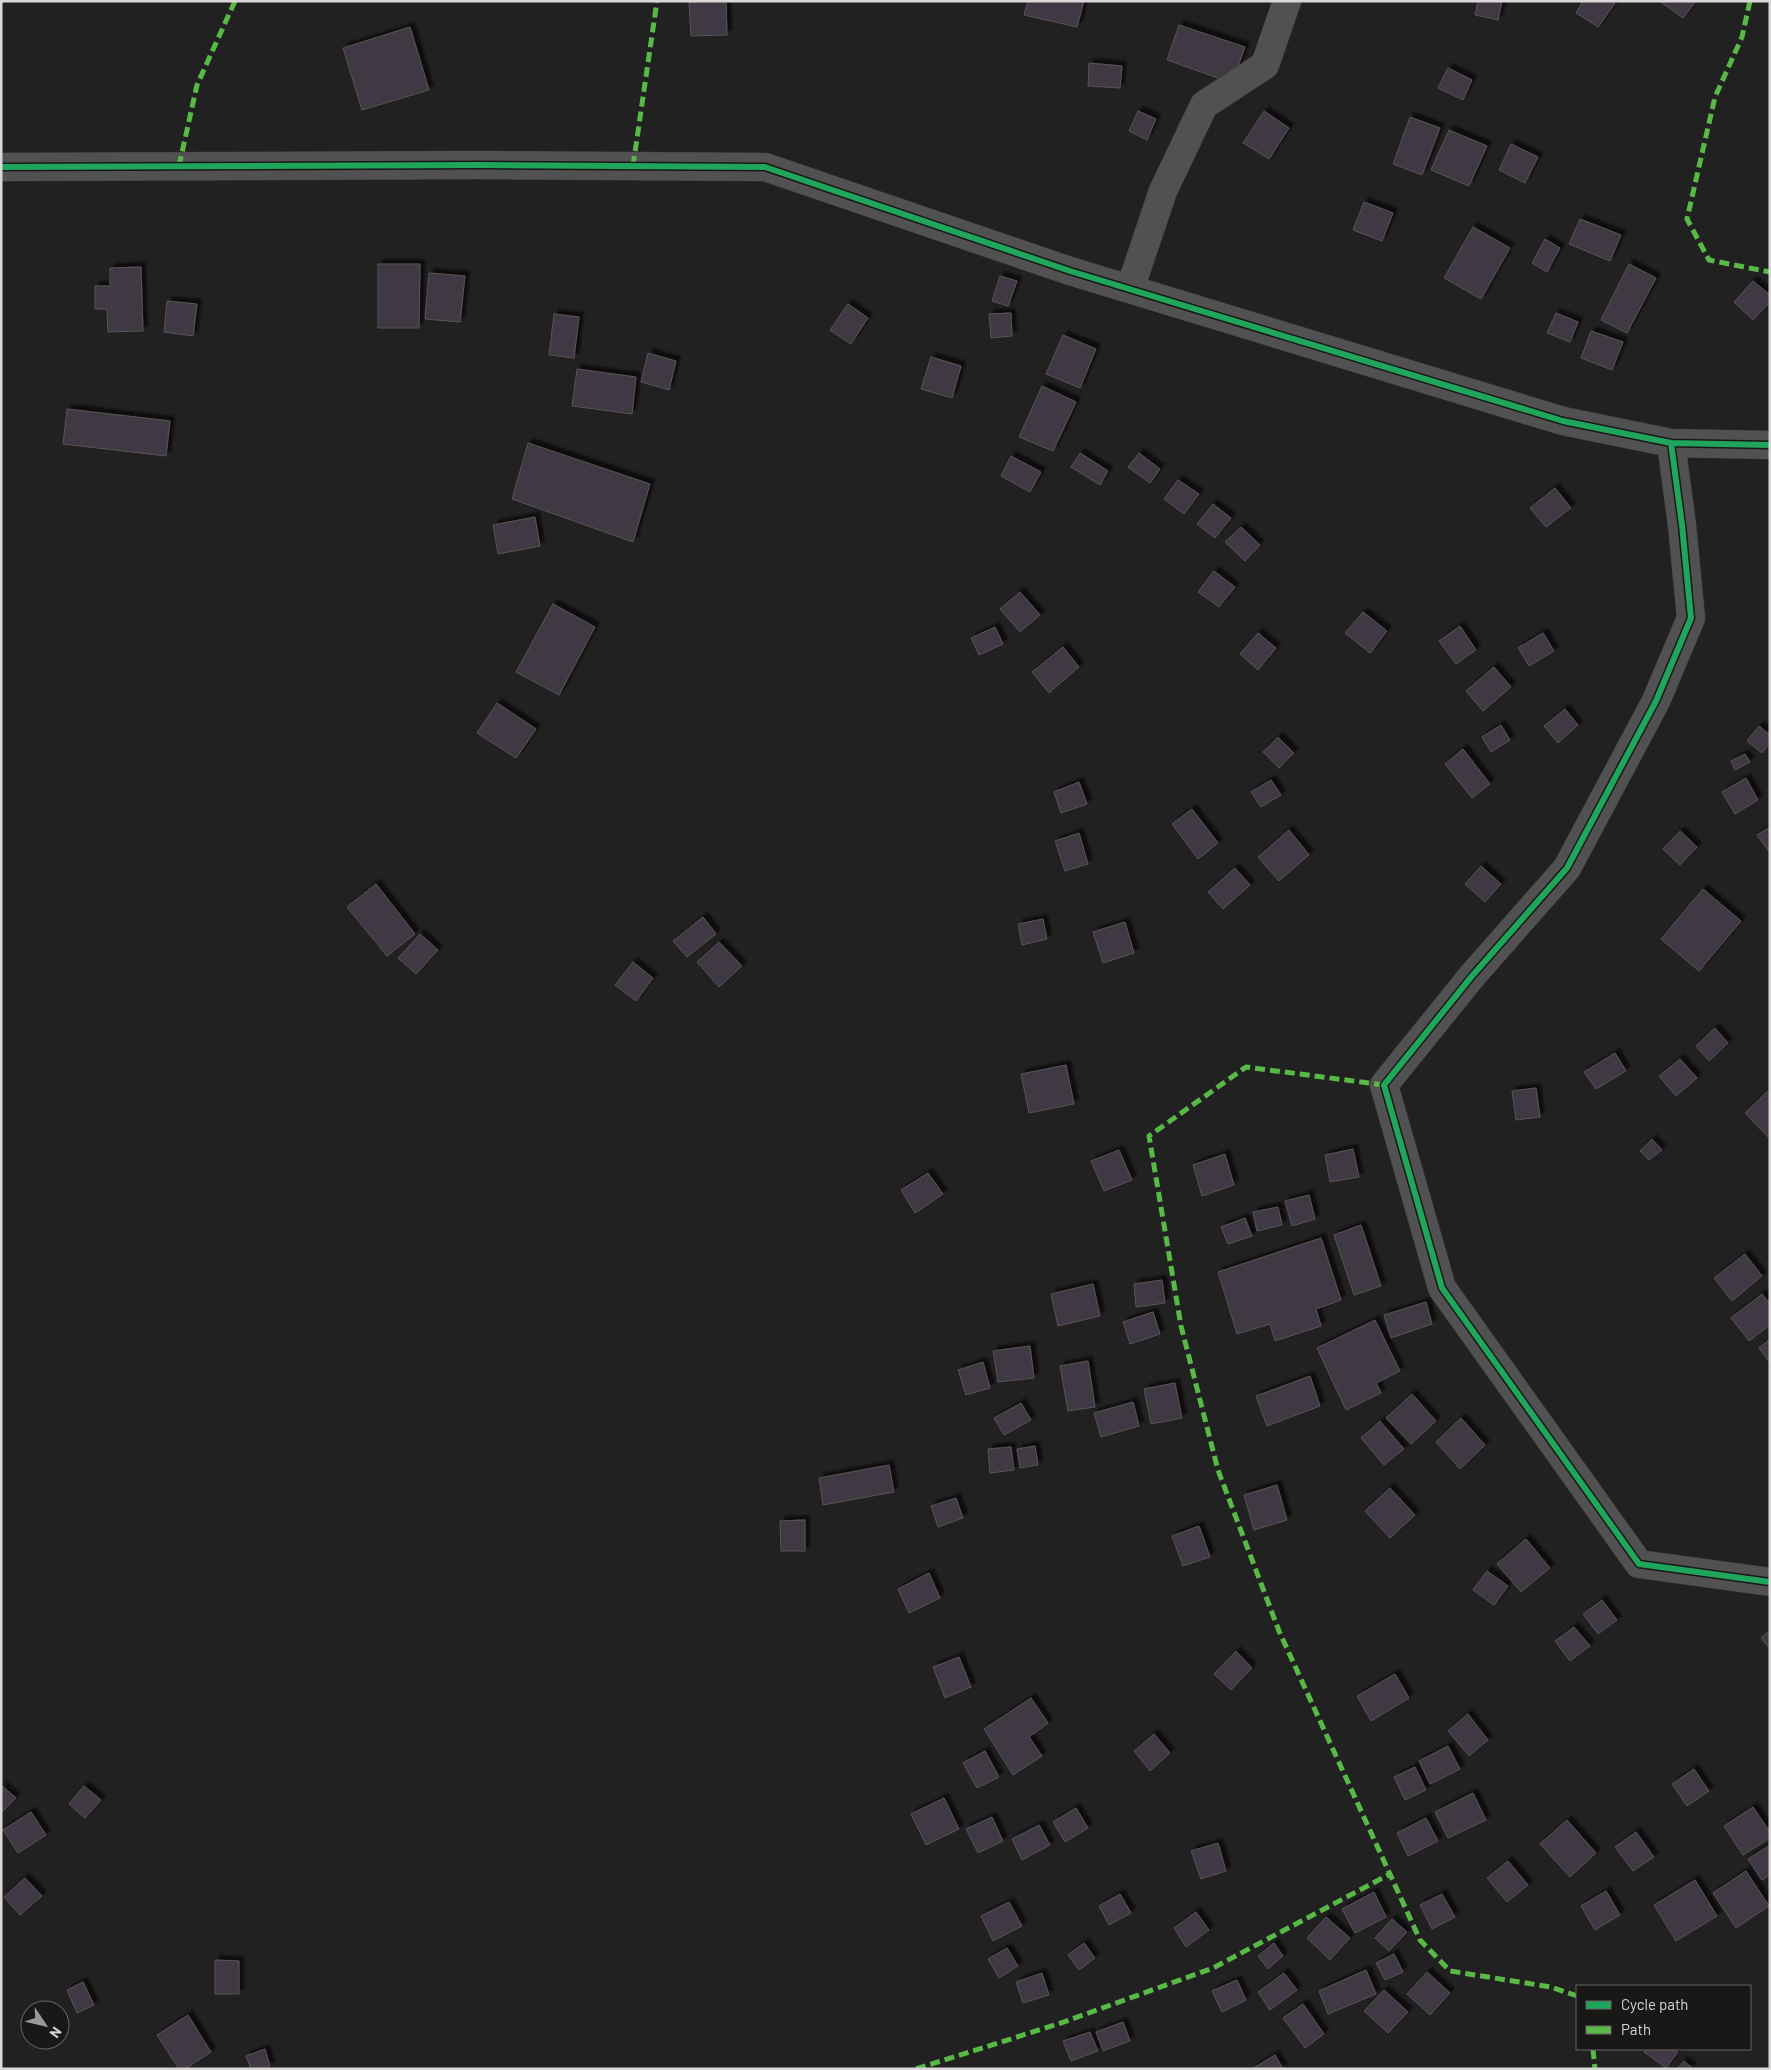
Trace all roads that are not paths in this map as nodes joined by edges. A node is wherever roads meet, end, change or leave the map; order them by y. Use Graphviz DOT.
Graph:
graph roads {
  1 [pos="1287,1"];
  2 [pos="1,167"];
  3 [pos="1130,289"];
  4 [pos="1671,443"];
  5 [pos="1770,445"];
  6 [pos="1770,1582"];
  1 -- 3 [label="street"];
  2 -- 3 [label="street"];
  3 -- 4 [label="street"];
  4 -- 5 [label="street"];
  4 -- 6 [label="street"];
}
